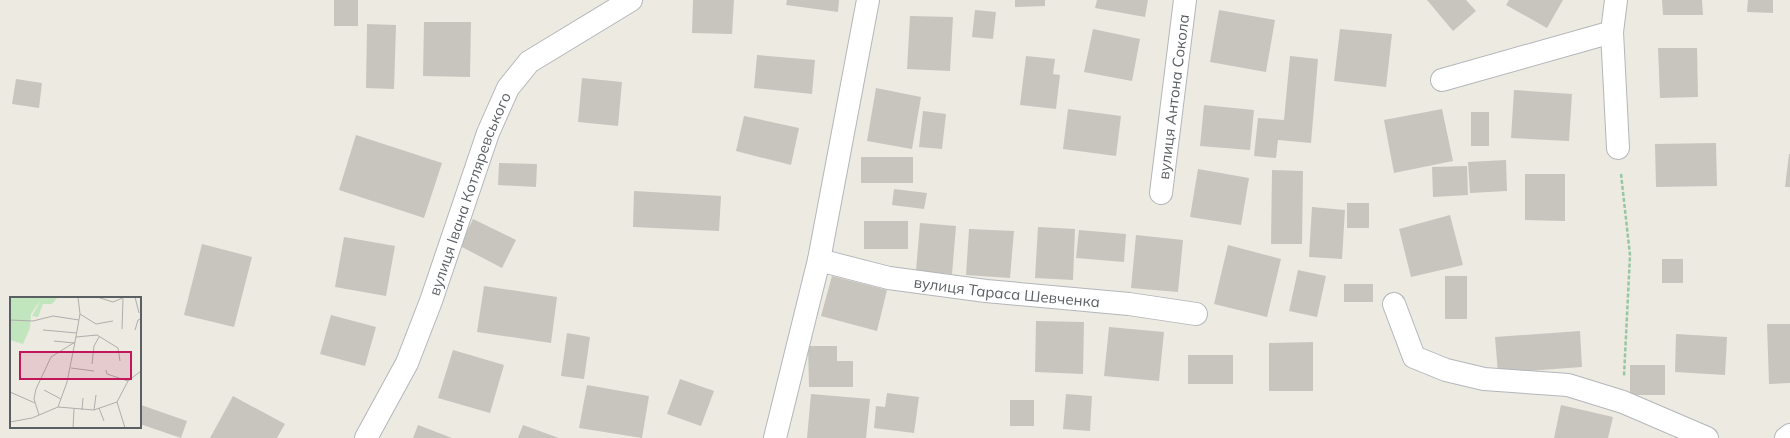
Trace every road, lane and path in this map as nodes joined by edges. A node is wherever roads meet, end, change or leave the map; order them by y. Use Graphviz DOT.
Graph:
graph roads {
  1 [pos="631,0"];
  2 [pos="868,0"];
  3 [pos="1185,0"];
  4 [pos="1616,0"];
  5 [pos="1612,32"];
  6 [pos="1442,80"];
  7 [pos="1618,148"];
  8 [pos="1161,193"];
  9 [pos="818,260"];
  10 [pos="1394,304"];
  11 [pos="1196,314"];
  12 [pos="1623,402"];
  13 [pos="1790,435"];
  14 [pos="366,438"];
  15 [pos="775,438"];
  16 [pos="1707,438"];
  17 [pos="1786,438"];
  1 -- 14 [label="street, вулиця Івана Котляревського"];
  2 -- 9 [label="street"];
  3 -- 8 [label="street, вулиця Антона Сокола"];
  4 -- 5 [label="street"];
  5 -- 6 [label="street"];
  5 -- 7 [label="street"];
  7 -- 12 [label="path"];
  9 -- 11 [label="street, вулиця Тараса Шевченка"];
  9 -- 15 [label="street"];
  10 -- 12 [label="street"];
  12 -- 16 [label="street"];
  13 -- 17 [label="street"];
}
